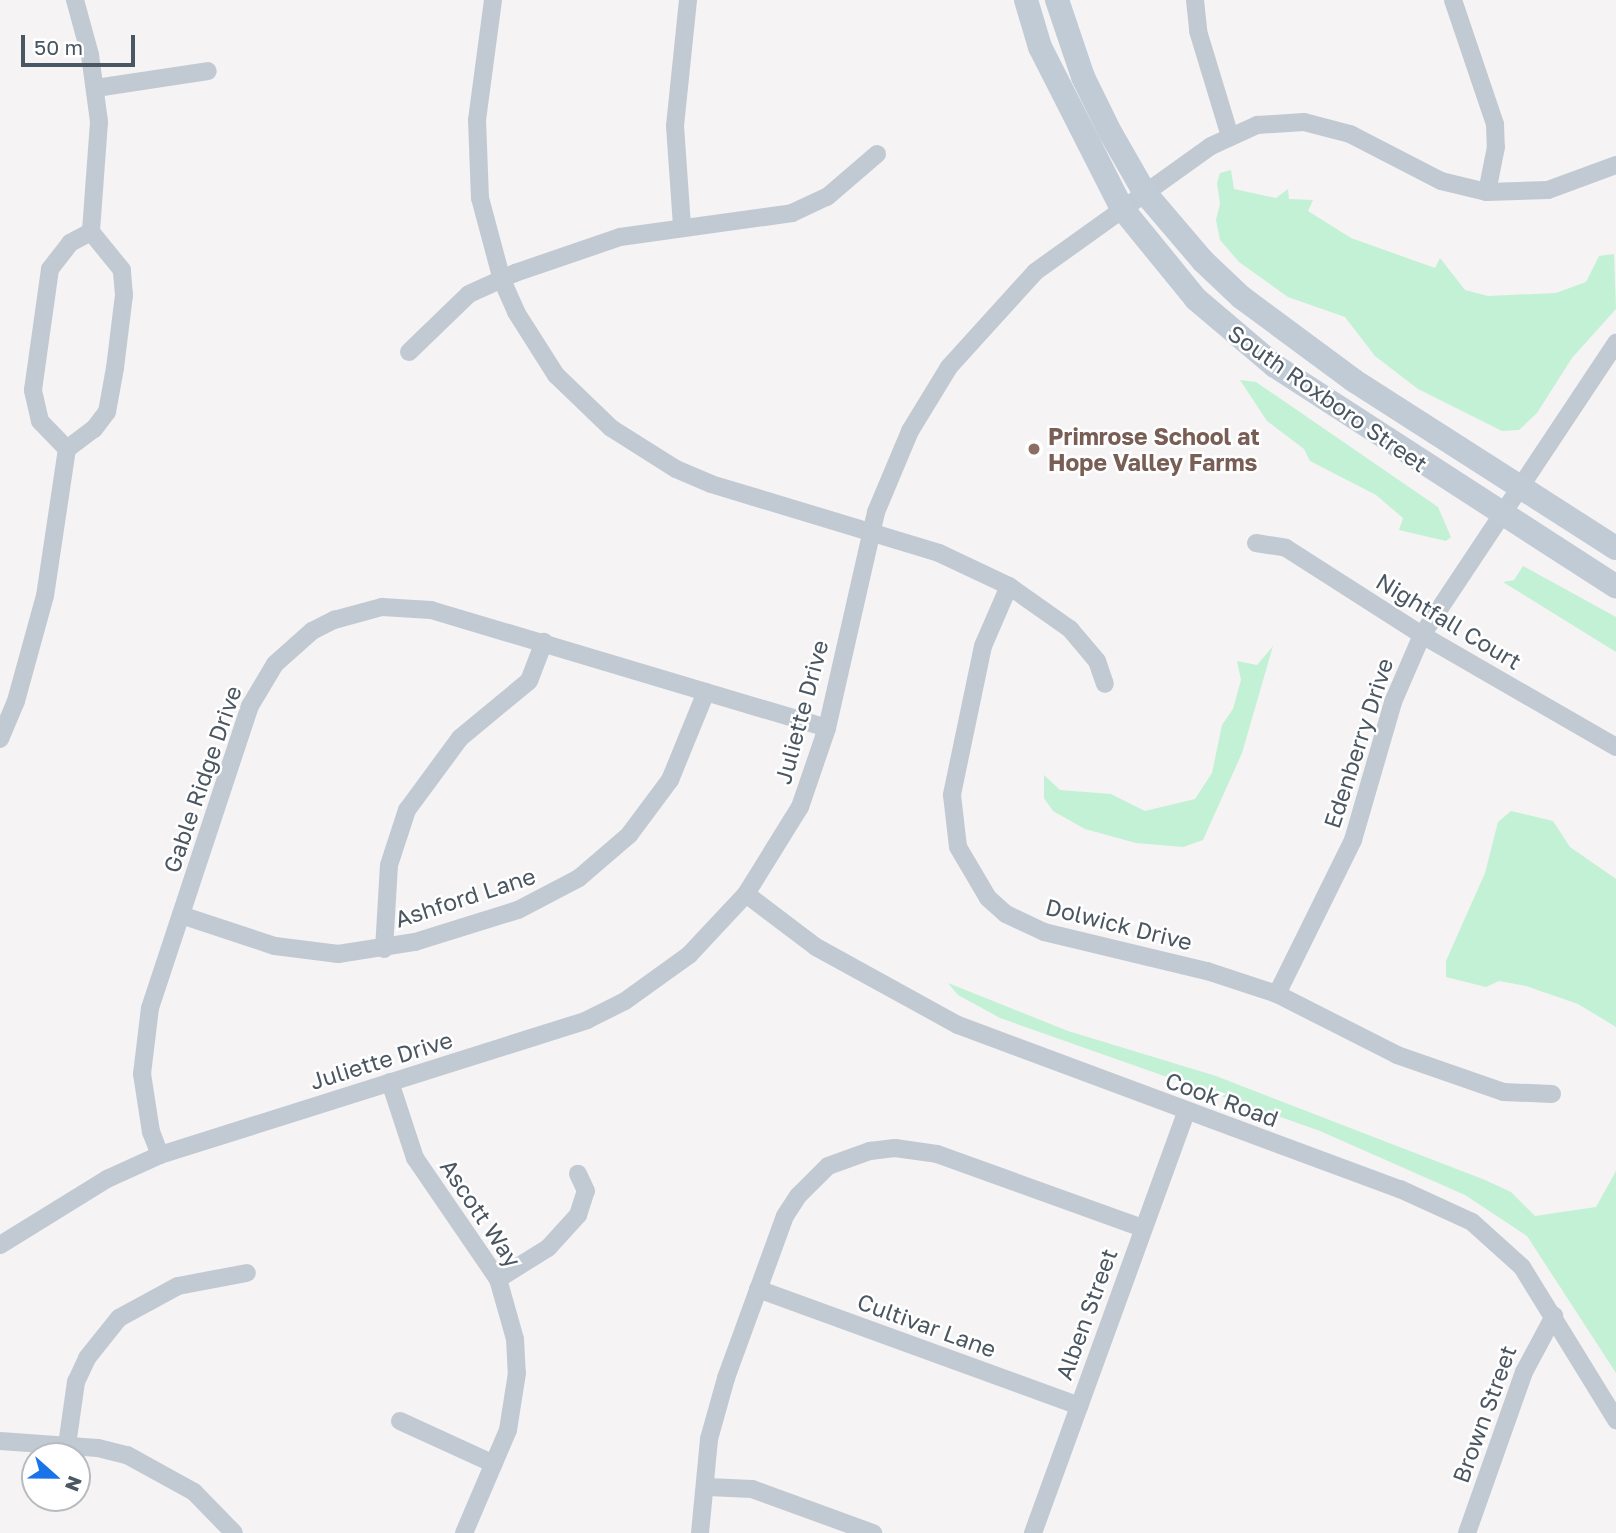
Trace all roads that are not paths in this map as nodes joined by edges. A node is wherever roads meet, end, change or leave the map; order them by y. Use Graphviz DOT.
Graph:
graph roads {
  1 [pos="75,0"];
  2 [pos="493,0"];
  3 [pos="688,0"];
  4 [pos="1026,0"];
  5 [pos="1057,0"];
  6 [pos="1195,0"];
  7 [pos="1453,0"];
  8 [pos="208,71"];
  9 [pos="96,88"];
  10 [pos="1230,136"];
  11 [pos="877,154"];
  12 [pos="1616,165"];
  13 [pos="1488,192"];
  14 [pos="1146,193"];
  15 [pos="1121,207"];
  16 [pos="682,226"];
  17 [pos="91,232"];
  18 [pos="502,280"];
  19 [pos="1616,343"];
  20 [pos="409,352"];
  21 [pos="67,449"];
  22 [pos="1517,488"];
  23 [pos="1500,516"];
  24 [pos="871,531"];
  25 [pos="1256,543"];
  26 [pos="1616,548"];
  27 [pos="1009,586"];
  28 [pos="1616,587"];
  29 [pos="1422,635"];
  30 [pos="544,642"];
  31 [pos="1105,684"];
  32 [pos="706,692"];
  33 [pos="827,728"];
  34 [pos="0,739"];
  35 [pos="1616,747"];
  36 [pos="746,894"];
  37 [pos="181,915"];
  38 [pos="384,949"];
  39 [pos="1277,994"];
  40 [pos="390,1082"];
  41 [pos="1552,1094"];
  42 [pos="1186,1112"];
  43 [pos="160,1155"];
  44 [pos="578,1174"];
  45 [pos="1143,1228"];
  46 [pos="0,1245"];
  47 [pos="247,1273"];
  48 [pos="498,1279"];
  49 [pos="758,1289"];
  50 [pos="1554,1316"];
  51 [pos="1079,1406"];
  52 [pos="1616,1420"];
  53 [pos="400,1421"];
  54 [pos="0,1441"];
  55 [pos="21,1442"];
  56 [pos="67,1442"];
  57 [pos="91,1447"];
  58 [pos="494,1464"];
  59 [pos="708,1487"];
  60 [pos="234,1533"];
  61 [pos="464,1533"];
  62 [pos="700,1533"];
  63 [pos="873,1533"];
  64 [pos="1033,1533"];
  65 [pos="1467,1533"];
  1 -- 9 [label="street"];
  2 -- 18 [label="street"];
  3 -- 16 [label="street"];
  4 -- 15 [label="street, South Roxboro Street"];
  5 -- 14 [label="street, South Roxboro Street"];
  6 -- 10 [label="street"];
  7 -- 13 [label="street"];
  8 -- 9 [label="street"];
  9 -- 17 [label="street"];
  10 -- 13 [label="street, Juliette Drive"];
  10 -- 14 [label="street, Juliette Drive"];
  11 -- 16 [label="street"];
  12 -- 13 [label="street, Juliette Drive"];
  14 -- 15 [label="street, Juliette Drive"];
  14 -- 22 [label="street, South Roxboro Street"];
  15 -- 23 [label="street, South Roxboro Street"];
  15 -- 24 [label="street, Juliette Drive"];
  16 -- 18 [label="street"];
  17 -- 21 [label="street"];
  17 -- 21 [label="street"];
  18 -- 20 [label="street"];
  18 -- 24 [label="street"];
  19 -- 22 [label="street, Edenberry Drive"];
  21 -- 34 [label="street"];
  22 -- 23 [label="street, Edenberry Drive"];
  22 -- 26 [label="street, South Roxboro Street"];
  23 -- 28 [label="street, South Roxboro Street"];
  23 -- 29 [label="street, Edenberry Drive"];
  24 -- 27 [label="street"];
  24 -- 33 [label="street, Juliette Drive"];
  25 -- 29 [label="street, Nightfall Court"];
  27 -- 31 [label="street"];
  27 -- 39 [label="street, Dolwick Drive"];
  29 -- 35 [label="street, Nightfall Court"];
  29 -- 39 [label="street, Edenberry Drive"];
  30 -- 32 [label="street, Gable Ridge Drive"];
  30 -- 37 [label="street, Gable Ridge Drive"];
  30 -- 38 [label="street"];
  32 -- 33 [label="street, Gable Ridge Drive"];
  32 -- 38 [label="street, Ashford Lane"];
  33 -- 36 [label="street, Juliette Drive"];
  36 -- 40 [label="street, Juliette Drive"];
  36 -- 42 [label="street, Cook Road"];
  37 -- 38 [label="street, Ashford Lane"];
  37 -- 43 [label="street, Gable Ridge Drive"];
  39 -- 41 [label="street, Dolwick Drive"];
  40 -- 43 [label="street, Juliette Drive"];
  40 -- 48 [label="street, Ascott Way"];
  42 -- 45 [label="street, Alben Street"];
  42 -- 50 [label="street, Cook Road"];
  43 -- 46 [label="street, Juliette Drive"];
  44 -- 48 [label="street"];
  45 -- 49 [label="street"];
  45 -- 51 [label="street, Alben Street"];
  47 -- 56 [label="street"];
  48 -- 58 [label="street, Ascott Way"];
  49 -- 51 [label="street, Cultivar Lane"];
  49 -- 59 [label="street"];
  50 -- 52 [label="street, Cook Road"];
  50 -- 65 [label="street, Brown Street"];
  51 -- 64 [label="street, Alben Street"];
  53 -- 58 [label="street"];
  54 -- 55 [label="street"];
  57 -- 60 [label="street"];
  58 -- 61 [label="street, Ascott Way"];
  59 -- 62 [label="street"];
  59 -- 63 [label="street"];
}
